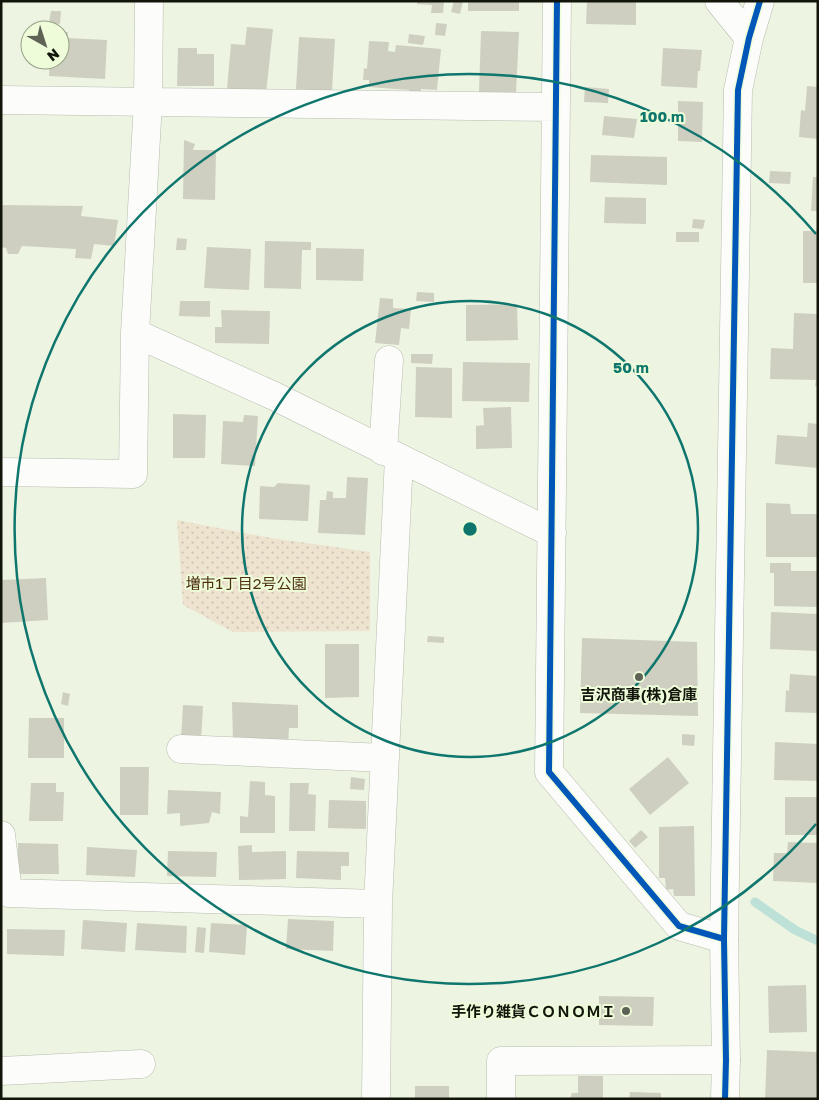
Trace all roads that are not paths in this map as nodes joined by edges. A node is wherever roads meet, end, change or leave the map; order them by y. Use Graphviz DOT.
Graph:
graph roads {
  1 [pos="149,1"];
  2 [pos="557,1"];
  3 [pos="719,1"];
  4 [pos="760,1"];
  5 [pos="749,38"];
  6 [pos="1,100"];
  7 [pos="148,102"];
  8 [pos="556,107"];
  9 [pos="136,333"];
  10 [pos="388,360"];
  11 [pos="391,455"];
  12 [pos="1,472"];
  13 [pos="552,534"];
  14 [pos="181,749"];
  15 [pos="385,758"];
  16 [pos="1,834"];
  17 [pos="378,904"];
  18 [pos="724,938"];
  19 [pos="726,1060"];
  20 [pos="141,1064"];
  21 [pos="1,1071"];
  22 [pos="376,1099"];
  23 [pos="501,1099"];
  24 [pos="725,1099"];
  1 -- 7 [label="street"];
  2 -- 8 [label="street"];
  3 -- 5 [label="street"];
  4 -- 5 [label="street"];
  5 -- 18 [label="street"];
  6 -- 7 [label="street"];
  7 -- 8 [label="street"];
  7 -- 9 [label="street"];
  8 -- 13 [label="street"];
  9 -- 11 [label="street"];
  9 -- 12 [label="street"];
  10 -- 11 [label="street"];
  11 -- 13 [label="street"];
  11 -- 15 [label="street"];
  13 -- 18 [label="street"];
  14 -- 15 [label="street"];
  15 -- 17 [label="street"];
  16 -- 17 [label="street"];
  17 -- 22 [label="street"];
  18 -- 19 [label="street"];
  19 -- 23 [label="street"];
  19 -- 24 [label="street"];
  20 -- 21 [label="street"];
}
